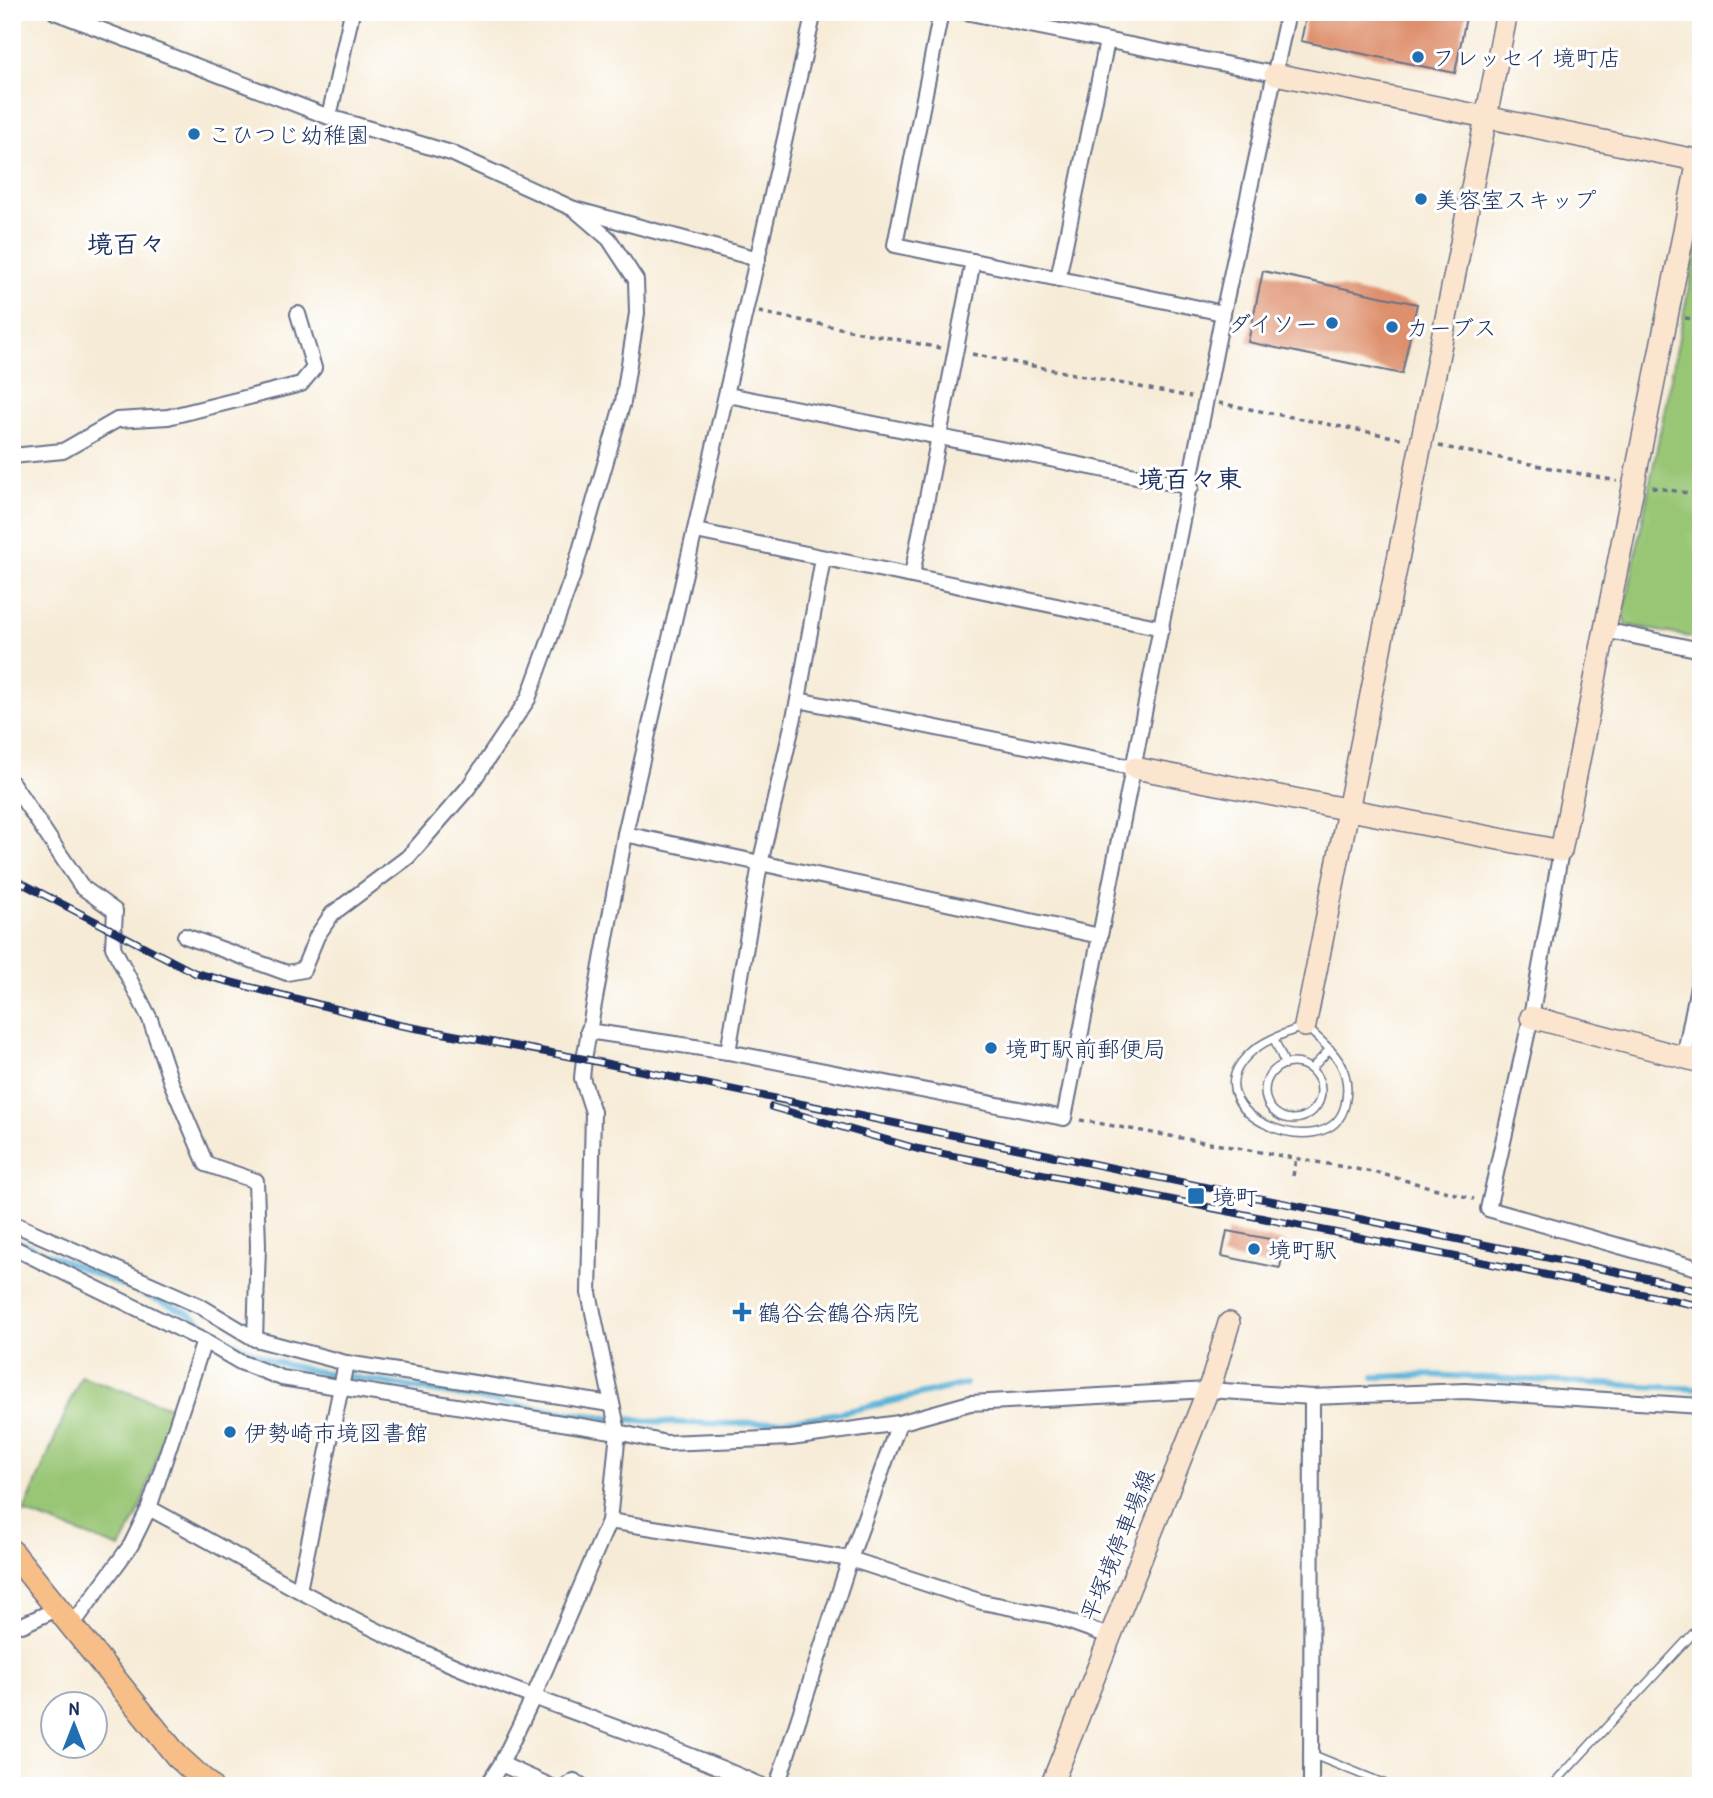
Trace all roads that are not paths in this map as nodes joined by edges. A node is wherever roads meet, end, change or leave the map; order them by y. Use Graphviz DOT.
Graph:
graph roads {
  1 [pos="55,12"];
  2 [pos="352,12"];
  3 [pos="814,12"];
  4 [pos="942,12"];
  5 [pos="965,12"];
  6 [pos="1288,12"];
  7 [pos="1507,12"];
  8 [pos="1107,41"];
  9 [pos="1275,74"];
  10 [pos="329,117"];
  11 [pos="1485,117"];
  12 [pos="1700,157"];
  13 [pos="574,209"];
  14 [pos="758,259"];
  15 [pos="973,261"];
  16 [pos="1058,279"];
  17 [pos="1223,313"];
  18 [pos="298,314"];
  19 [pos="728,395"];
  20 [pos="940,436"];
  21 [pos="12,456"];
  22 [pos="1191,486"];
  23 [pos="696,531"];
  24 [pos="824,558"];
  25 [pos="912,575"];
  26 [pos="1162,628"];
  27 [pos="1604,630"];
  28 [pos="1701,650"];
  29 [pos="798,699"];
  30 [pos="1135,768"];
  31 [pos="12,783"];
  32 [pos="1347,809"];
  33 [pos="625,834"];
  34 [pos="1561,851"];
  35 [pos="760,864"];
  36 [pos="185,936"];
  37 [pos="1100,936"];
  38 [pos="1701,971"];
  39 [pos="1531,1017"];
  40 [pos="1305,1026"];
  41 [pos="588,1031"];
  42 [pos="1274,1039"];
  43 [pos="1330,1049"];
  44 [pos="728,1052"];
  45 [pos="1692,1060"];
  46 [pos="1285,1064"];
  47 [pos="1311,1069"];
  48 [pos="1288,1118"];
  49 [pos="1285,1131"];
  50 [pos="12,1223"];
  51 [pos="12,1247"];
  52 [pos="1701,1269"];
  53 [pos="1229,1323"];
  54 [pos="254,1339"];
  55 [pos="204,1340"];
  56 [pos="346,1363"];
  57 [pos="1212,1377"];
  58 [pos="344,1387"];
  59 [pos="1312,1397"];
  60 [pos="610,1404"];
  61 [pos="1701,1406"];
  62 [pos="899,1423"];
  63 [pos="618,1432"];
  64 [pos="149,1508"];
  65 [pos="610,1521"];
  66 [pos="12,1552"];
  67 [pos="850,1559"];
  68 [pos="299,1590"];
  69 [pos="66,1616"];
  70 [pos="12,1623"];
  71 [pos="1701,1625"];
  72 [pos="1109,1636"];
  73 [pos="533,1698"];
  74 [pos="1311,1754"];
  75 [pos="501,1764"];
  76 [pos="210,1786"];
  77 [pos="487,1786"];
  78 [pos="550,1786"];
  79 [pos="567,1786"];
  80 [pos="582,1786"];
  81 [pos="762,1786"];
  82 [pos="776,1786"];
  83 [pos="1051,1786"];
  84 [pos="1311,1786"];
  85 [pos="1390,1786"];
  86 [pos="1552,1786"];
  1 -- 10 [label="street"];
  2 -- 10 [label="street"];
  3 -- 14 [label="street"];
  4 -- 15 [label="street"];
  5 -- 8 [label="street"];
  6 -- 9 [label="street"];
  7 -- 11 [label="street"];
  8 -- 9 [label="street"];
  8 -- 16 [label="street"];
  9 -- 11 [label="street"];
  9 -- 17 [label="street"];
  10 -- 13 [label="street"];
  11 -- 12 [label="street"];
  11 -- 32 [label="street"];
  12 -- 27 [label="street"];
  13 -- 14 [label="street"];
  13 -- 36 [label="street"];
  14 -- 19 [label="street"];
  15 -- 16 [label="street"];
  15 -- 20 [label="street"];
  16 -- 17 [label="street"];
  17 -- 22 [label="street"];
  18 -- 21 [label="street"];
  19 -- 20 [label="street"];
  19 -- 23 [label="street"];
  20 -- 22 [label="street"];
  20 -- 25 [label="street"];
  22 -- 26 [label="street"];
  23 -- 24 [label="street"];
  23 -- 33 [label="street"];
  24 -- 25 [label="street"];
  24 -- 29 [label="street"];
  25 -- 26 [label="street"];
  26 -- 30 [label="street"];
  27 -- 28 [label="street"];
  27 -- 34 [label="street"];
  29 -- 30 [label="street"];
  29 -- 35 [label="street"];
  30 -- 32 [label="street"];
  30 -- 37 [label="street"];
  31 -- 54 [label="street"];
  32 -- 34 [label="street"];
  32 -- 40 [label="street"];
  33 -- 35 [label="street"];
  33 -- 41 [label="street"];
  34 -- 39 [label="street"];
  35 -- 37 [label="street"];
  35 -- 44 [label="street"];
  37 -- 44 [label="street"];
  38 -- 45 [label="street"];
  39 -- 45 [label="street"];
  39 -- 52 [label="street"];
  40 -- 42 [label="lane"];
  40 -- 43 [label="lane"];
  41 -- 44 [label="street"];
  41 -- 60 [label="street"];
  42 -- 46 [label="lane"];
  42 -- 49 [label="lane"];
  43 -- 47 [label="lane"];
  43 -- 49 [label="lane"];
  46 -- 47 [label="lane"];
  46 -- 48 [label="lane"];
  47 -- 48 [label="lane"];
  48 -- 49 [label="lane"];
  50 -- 54 [label="street"];
  51 -- 55 [label="street"];
  53 -- 57 [label="street, 平塚境停車場線"];
  54 -- 56 [label="street"];
  55 -- 58 [label="street"];
  55 -- 64 [label="street"];
  56 -- 58 [label="street"];
  56 -- 60 [label="street"];
  57 -- 59 [label="street"];
  57 -- 62 [label="street"];
  57 -- 72 [label="street, 平塚境停車場線"];
  58 -- 63 [label="street"];
  58 -- 68 [label="street"];
  59 -- 61 [label="street"];
  59 -- 74 [label="street"];
  60 -- 63 [label="street"];
  62 -- 63 [label="street"];
  62 -- 67 [label="street"];
  63 -- 65 [label="street"];
  64 -- 68 [label="street"];
  64 -- 69 [label="street"];
  65 -- 67 [label="street"];
  65 -- 73 [label="street"];
  66 -- 69 [label="main road"];
  67 -- 72 [label="street"];
  67 -- 82 [label="street"];
  68 -- 73 [label="street"];
  69 -- 70 [label="street"];
  69 -- 76 [label="main road"];
  71 -- 86 [label="lane"];
  72 -- 83 [label="street, 平塚境停車場線"];
  73 -- 75 [label="street"];
  73 -- 81 [label="street"];
  74 -- 84 [label="street"];
  74 -- 85 [label="lane"];
  75 -- 77 [label="street"];
  75 -- 78 [label="street"];
  79 -- 80 [label="street"];
}
